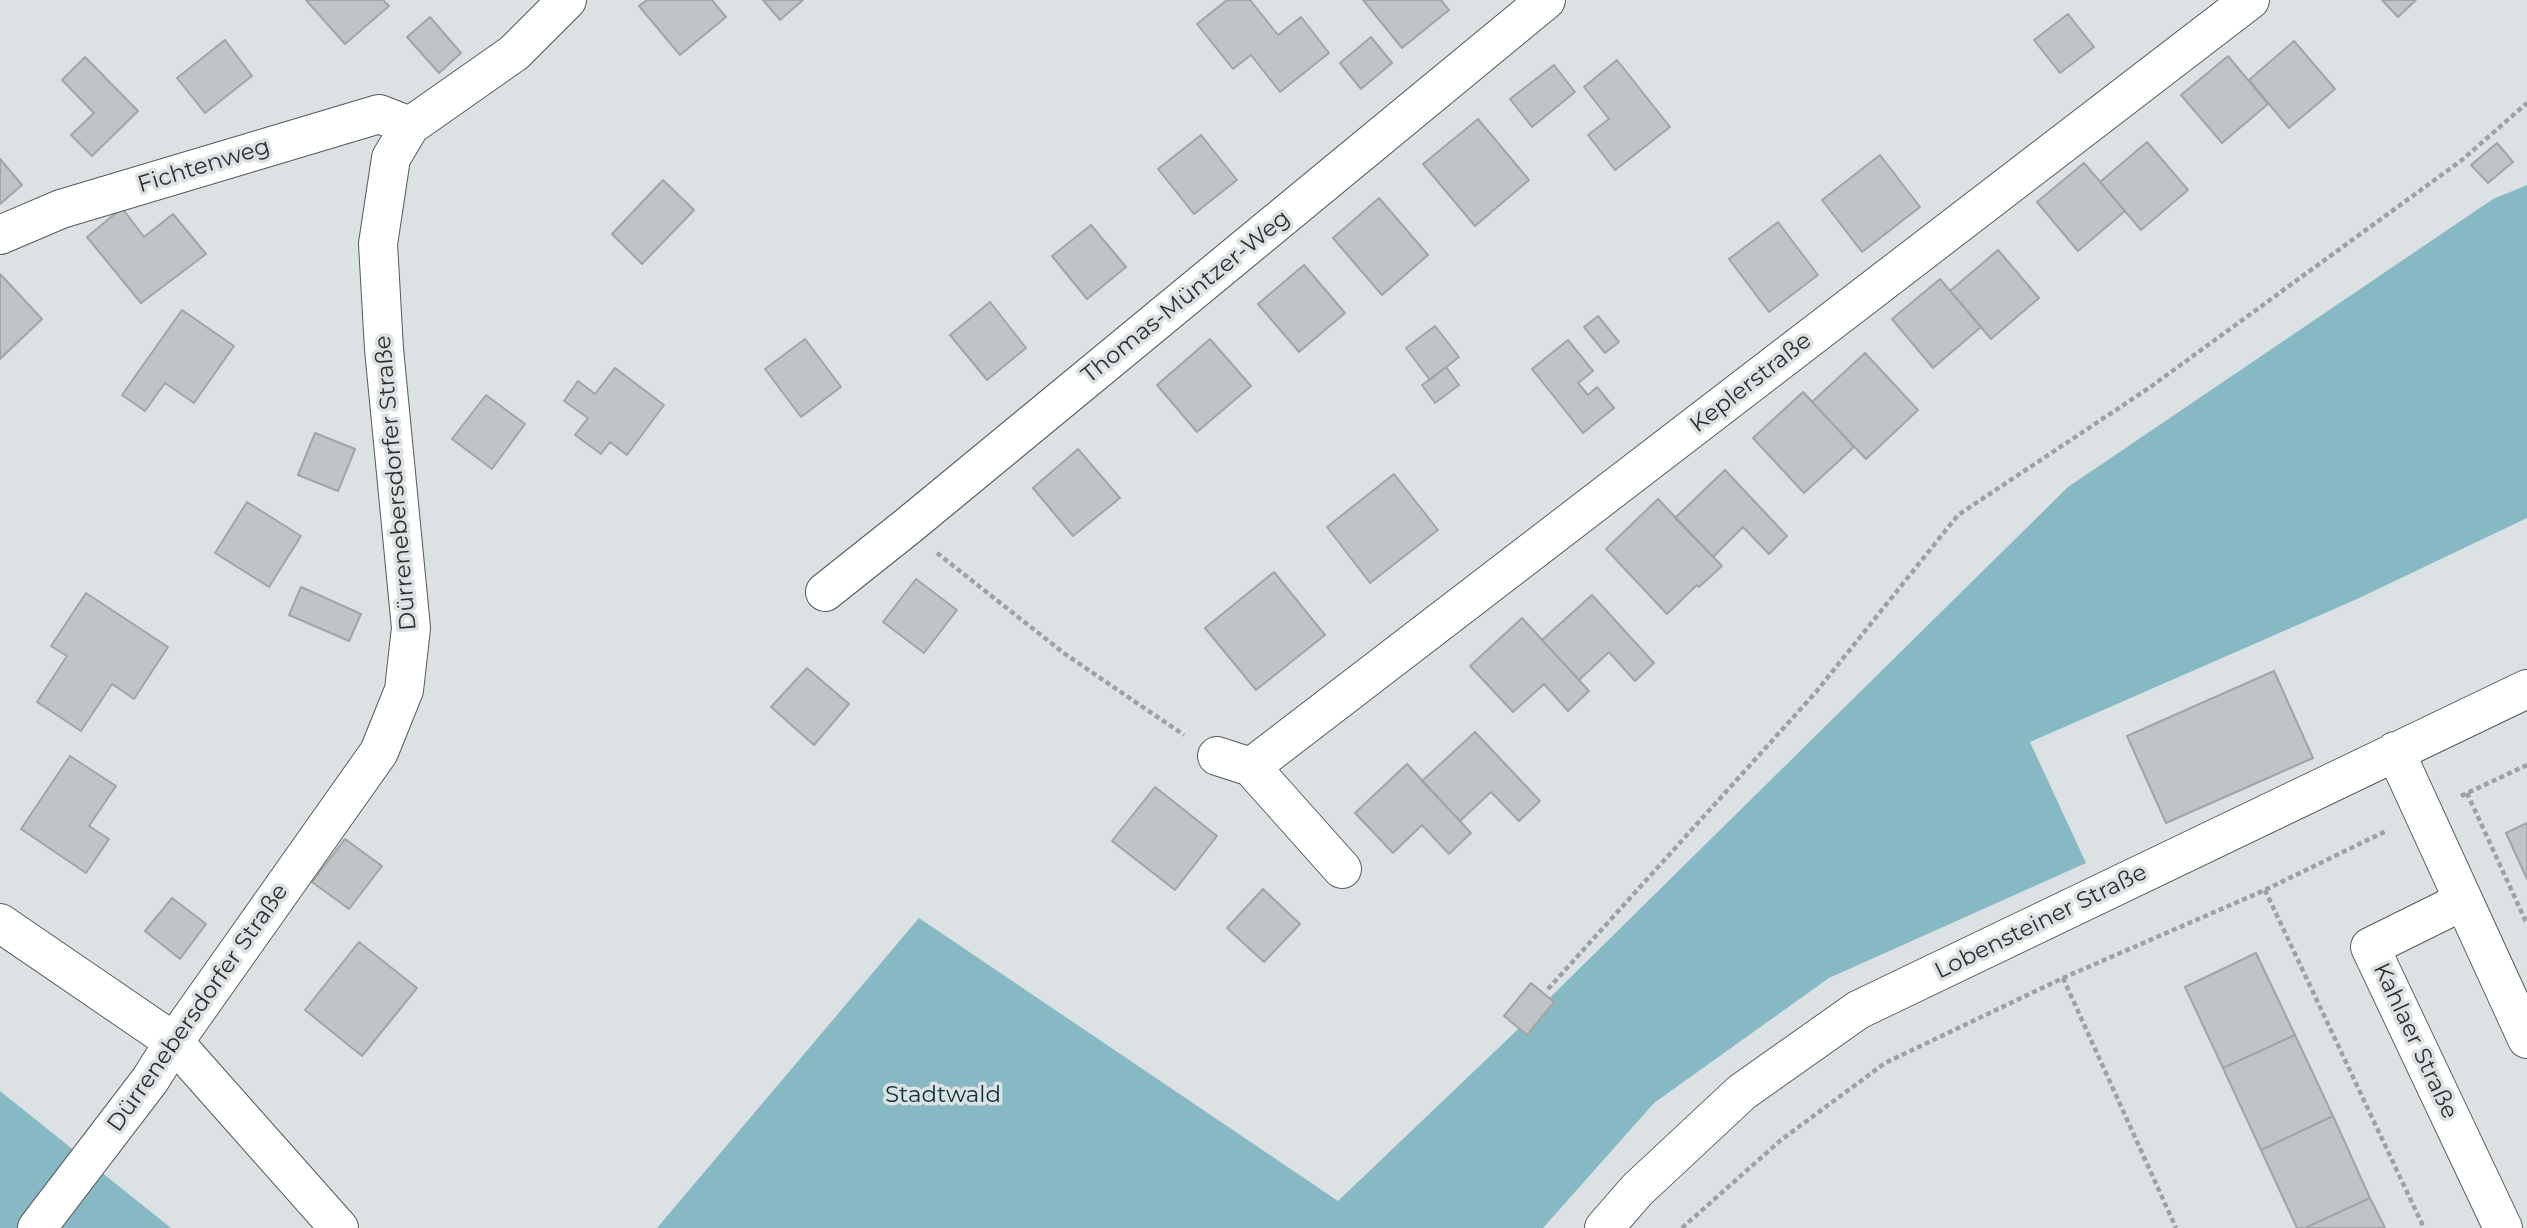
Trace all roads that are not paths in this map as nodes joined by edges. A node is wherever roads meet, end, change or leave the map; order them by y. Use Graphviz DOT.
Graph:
graph roads {
  1 [pos="568,0"];
  2 [pos="1546,0"];
  3 [pos="2250,0"];
  4 [pos="410,126"];
  5 [pos="0,235"];
  6 [pos="825,592"];
  7 [pos="2527,689"];
  8 [pos="2395,751"];
  9 [pos="1342,869"];
  10 [pos="2463,901"];
  11 [pos="0,923"];
  12 [pos="2527,1039"];
  13 [pos="174,1042"];
  14 [pos="37,1228"];
  15 [pos="339,1228"];
  16 [pos="1604,1228"];
  17 [pos="2503,1228"];
  1 -- 4 [label="street, Dürrenebersdorfer Straße"];
  2 -- 6 [label="street, Thomas-Müntzer-Weg"];
  3 -- 9 [label="street, Keplerstraße"];
  4 -- 5 [label="street, Fichtenweg"];
  4 -- 13 [label="street, Dürrenebersdorfer Straße"];
  7 -- 8 [label="street, Lobensteiner Straße"];
  8 -- 10 [label="street"];
  8 -- 16 [label="street, Lobensteiner Straße"];
  10 -- 12 [label="street"];
  10 -- 17 [label="street, Kahlaer Straße"];
  11 -- 13 [label="street"];
  13 -- 14 [label="street, Dürrenebersdorfer Straße"];
  13 -- 15 [label="street"];
}
